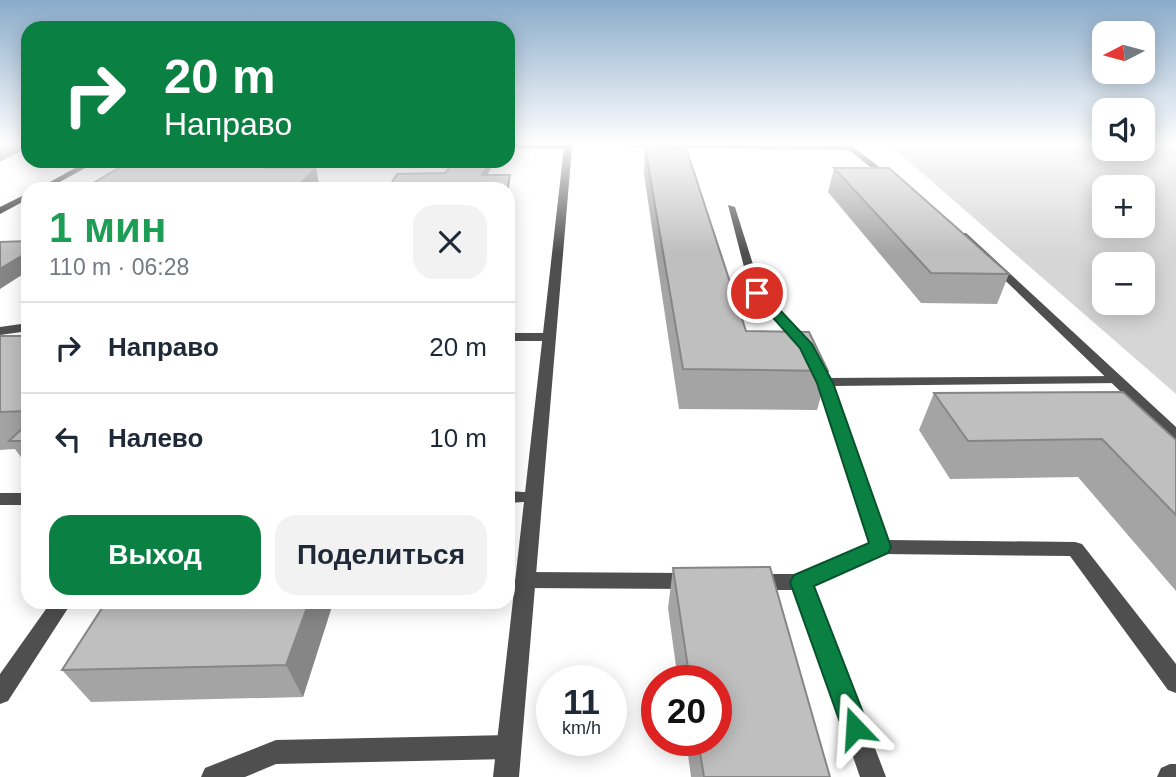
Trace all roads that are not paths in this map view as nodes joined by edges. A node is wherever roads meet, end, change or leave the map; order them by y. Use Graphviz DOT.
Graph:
graph roads {
  1 [pos="565,181"];
  2 [pos="893,181"];
  3 [pos="903,189"];
  4 [pos="21,200"];
  5 [pos="731,207"];
  6 [pos="0,211"];
  7 [pos="957,230"];
  8 [pos="21,328"];
  9 [pos="0,331"];
  10 [pos="515,337"];
  11 [pos="550,337"];
  12 [pos="813,359"];
  13 [pos="1117,380"];
  14 [pos="1176,436"];
  15 [pos="515,497"];
  16 [pos="533,497"];
  17 [pos="0,499"];
  18 [pos="21,499"];
  19 [pos="881,547"];
  20 [pos="525,580"];
  21 [pos="705,581"];
  22 [pos="732,582"];
  23 [pos="802,582"];
  24 [pos="57,609"];
  25 [pos="1176,682"];
  26 [pos="0,693"];
  27 [pos="509,747"];
  28 [pos="214,777"];
  29 [pos="506,777"];
  30 [pos="873,777"];
  31 [pos="1170,777"];
  32 [pos="1176,777"];
  1 -- 11 [label="street"];
  2 -- 3 [label="street"];
  4 -- 6 [label="street"];
  5 -- 12 [label="street"];
  7 -- 13 [label="street"];
  8 -- 9 [label="street"];
  10 -- 11 [label="street"];
  11 -- 16 [label="street"];
  13 -- 14 [label="street"];
  13 -- 19 [label="street"];
  15 -- 16 [label="street"];
  16 -- 20 [label="street"];
  17 -- 18 [label="street"];
  19 -- 23 [label="street"];
  19 -- 25 [label="street"];
  20 -- 21 [label="street"];
  20 -- 27 [label="street"];
  22 -- 23 [label="street"];
  23 -- 30 [label="street"];
  24 -- 26 [label="street"];
  27 -- 28 [label="street"];
  27 -- 29 [label="street"];
  31 -- 32 [label="street"];
}
